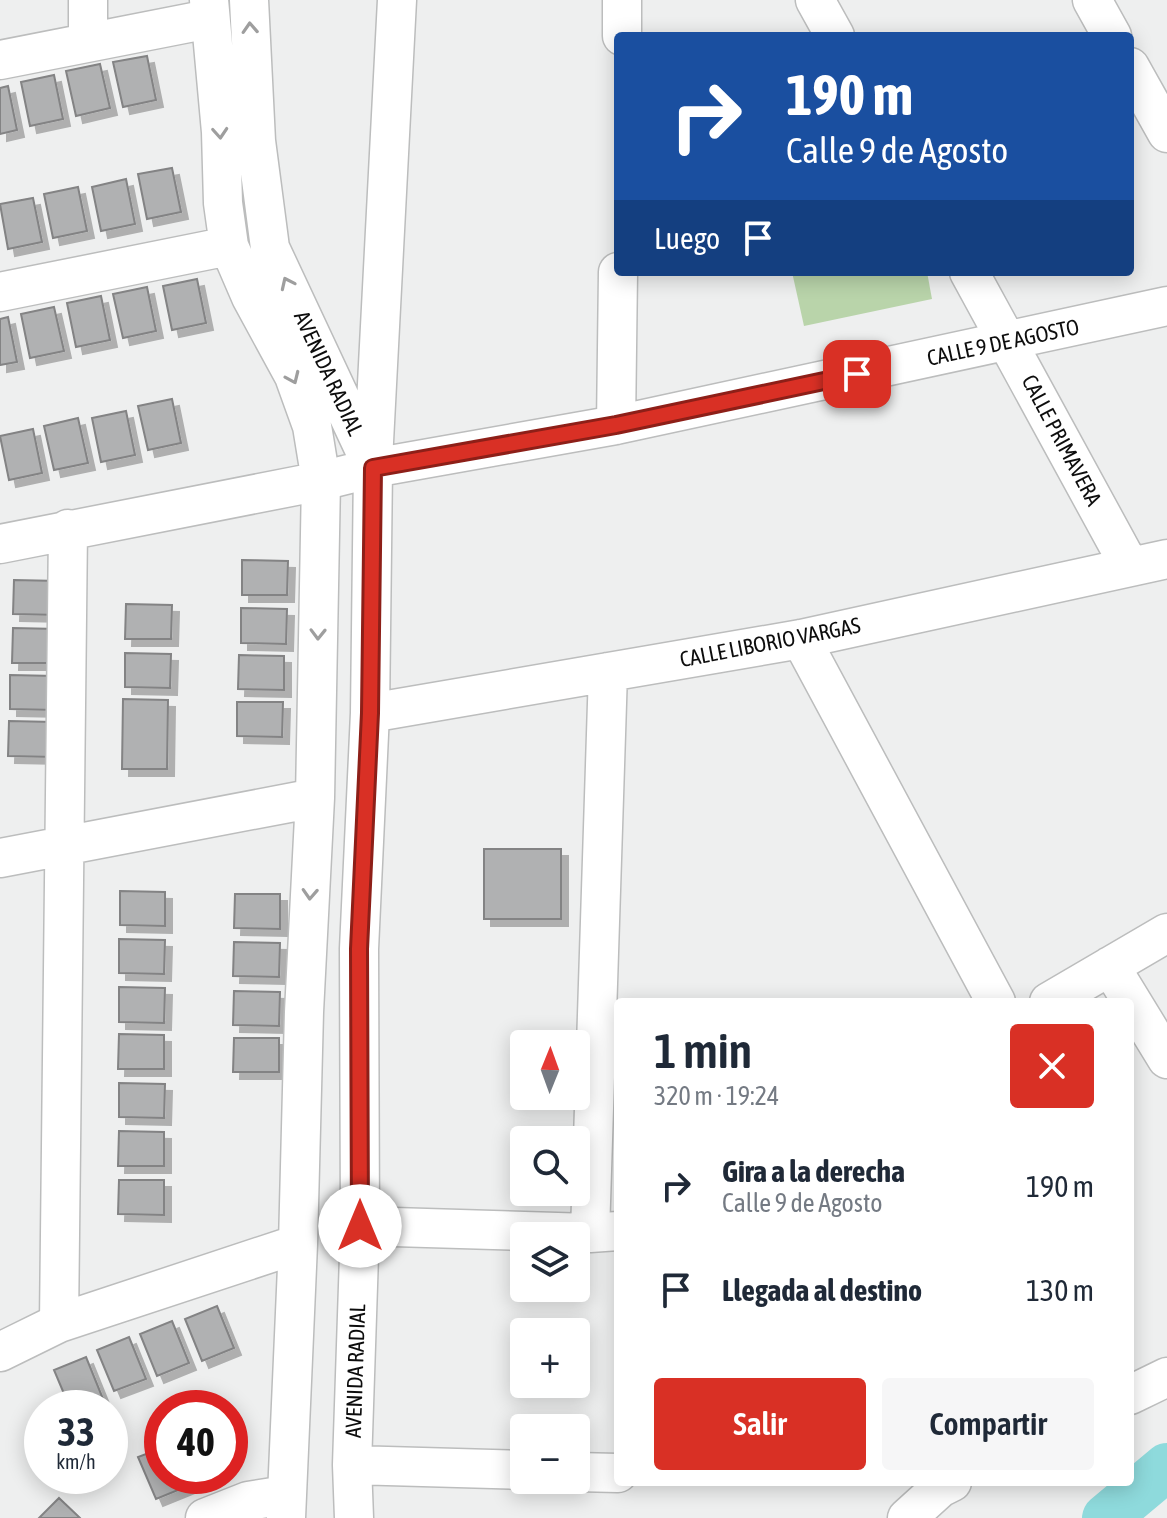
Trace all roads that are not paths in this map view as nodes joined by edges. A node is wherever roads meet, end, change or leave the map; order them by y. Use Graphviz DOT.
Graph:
graph roads {
  1 [pos="88,0"];
  2 [pos="249,0"];
  3 [pos="397,0"];
  4 [pos="622,0"];
  5 [pos="815,0"];
  6 [pos="1092,0"];
  7 [pos="209,10"];
  8 [pos="622,32"];
  9 [pos="833,32"];
  10 [pos="1110,32"];
  11 [pos="88,41"];
  12 [pos="0,60"];
  13 [pos="1134,74"];
  14 [pos="1167,133"];
  15 [pos="229,246"];
  16 [pos="618,276"];
  17 [pos="971,276"];
  18 [pos="0,292"];
  19 [pos="1167,306"];
  20 [pos="1009,342"];
  21 [pos="616,425"];
  22 [pos="373,468"];
  23 [pos="321,481"];
  24 [pos="68,529"];
  25 [pos="0,544"];
  26 [pos="1167,559"];
  27 [pos="1130,567"];
  28 [pos="801,639"];
  29 [pos="608,672"];
  30 [pos="370,713"];
  31 [pos="315,798"];
  32 [pos="63,844"];
  33 [pos="0,858"];
  34 [pos="1167,933"];
  35 [pos="1110,966"];
  36 [pos="994,998"];
  37 [pos="1056,998"];
  38 [pos="1130,998"];
  39 [pos="1134,1005"];
  40 [pos="1167,1059"];
  41 [pos="360,1226"];
  42 [pos="604,1232"];
  43 [pos="298,1244"];
  44 [pos="59,1323"];
  45 [pos="0,1352"];
  46 [pos="1167,1377"];
  47 [pos="1134,1393"];
  48 [pos="352,1465"];
  49 [pos="510,1470"];
  50 [pos="590,1472"];
  51 [pos="614,1473"];
  52 [pos="944,1486"];
  53 [pos="286,1506"];
  54 [pos="205,1518"];
  55 [pos="354,1518"];
  56 [pos="907,1518"];
  1 -- 11 [label="street"];
  22 -- 2 [label="street, AVENIDA RADIAL, one-way"];
  3 -- 22 [label="street"];
  4 -- 8 [label="street"];
  5 -- 9 [label="street"];
  6 -- 10 [label="street"];
  7 -- 11 [label="street"];
  7 -- 15 [label="street, AVENIDA RADIAL, one-way"];
  11 -- 12 [label="street"];
  13 -- 14 [label="street"];
  15 -- 18 [label="street"];
  15 -- 23 [label="street, AVENIDA RADIAL, one-way"];
  16 -- 21 [label="street"];
  17 -- 20 [label="street, CALLE PRIMAVERA"];
  19 -- 20 [label="street, CALLE 9 DE AGOSTO"];
  20 -- 21 [label="street, CALLE 9 DE AGOSTO"];
  20 -- 27 [label="street, CALLE PRIMAVERA"];
  21 -- 22 [label="street, CALLE 9 DE AGOSTO"];
  22 -- 23 [label="street, CALLE 9 DE AGOSTO"];
  22 -- 30 [label="street, AVENIDA RADIAL"];
  23 -- 24 [label="street, CALLE 9 DE AGOSTO"];
  23 -- 31 [label="street, AVENIDA RADIAL, one-way"];
  24 -- 25 [label="street, CALLE 9 DE AGOSTO"];
  24 -- 32 [label="street"];
  26 -- 27 [label="street, CALLE LIBORIO VARGAS"];
  27 -- 28 [label="street, CALLE LIBORIO VARGAS"];
  28 -- 29 [label="street, CALLE LIBORIO VARGAS"];
  28 -- 36 [label="street"];
  29 -- 30 [label="street, CALLE LIBORIO VARGAS"];
  29 -- 42 [label="street"];
  30 -- 41 [label="street, AVENIDA RADIAL"];
  31 -- 32 [label="street"];
  31 -- 43 [label="street, AVENIDA RADIAL, one-way"];
  32 -- 33 [label="street"];
  32 -- 44 [label="street"];
  34 -- 35 [label="street"];
  35 -- 37 [label="street"];
  35 -- 38 [label="street"];
  39 -- 40 [label="street"];
  41 -- 42 [label="street"];
  41 -- 48 [label="street, AVENIDA RADIAL"];
  43 -- 44 [label="street"];
  43 -- 53 [label="street, AVENIDA RADIAL"];
  44 -- 45 [label="street"];
  46 -- 47 [label="street"];
  48 -- 49 [label="street"];
  48 -- 55 [label="street, AVENIDA RADIAL"];
  50 -- 51 [label="street"];
  52 -- 56 [label="street"];
  53 -- 54 [label="street"];
}
